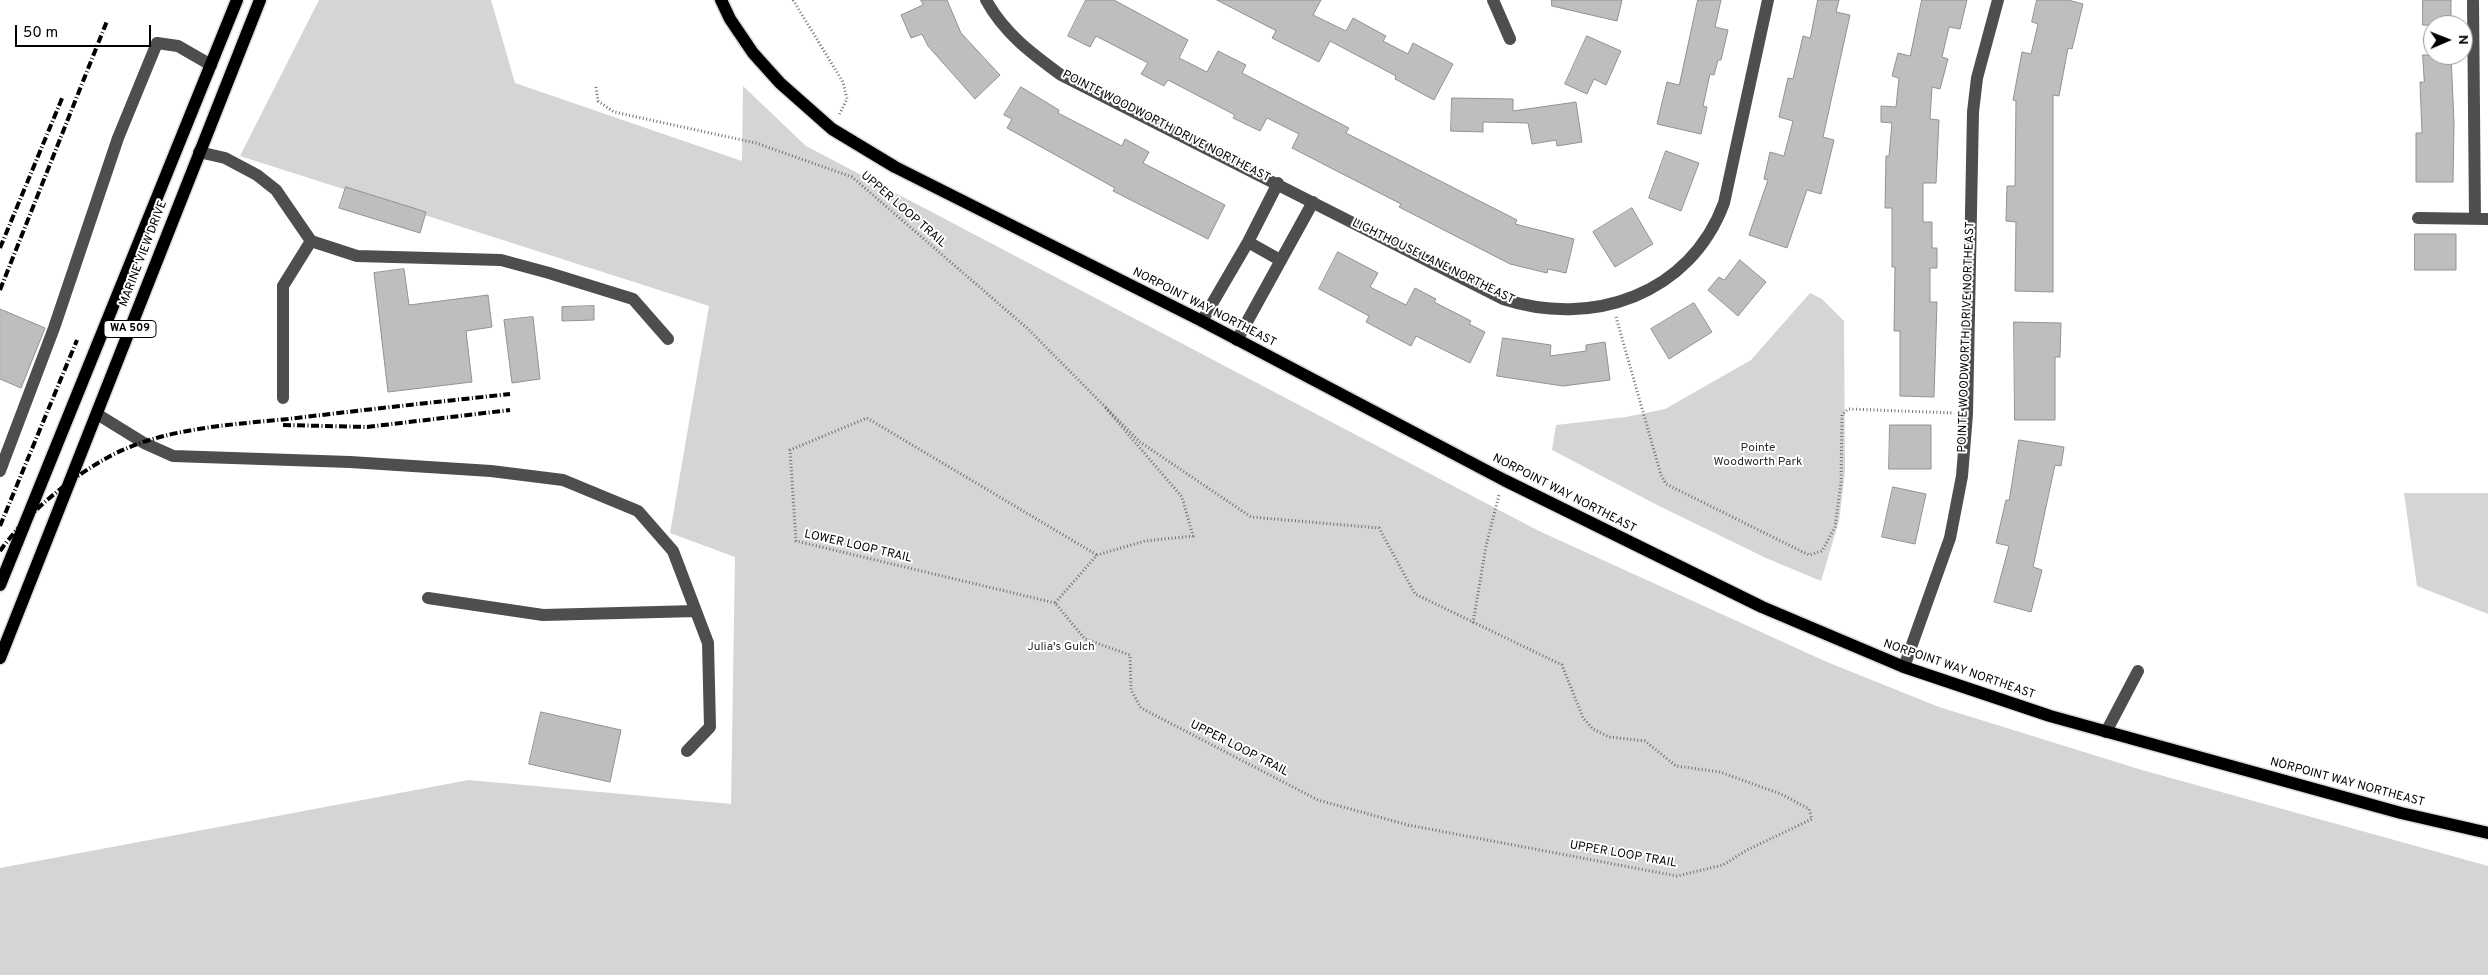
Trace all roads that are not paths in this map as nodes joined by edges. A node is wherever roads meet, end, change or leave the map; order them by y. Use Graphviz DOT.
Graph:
graph roads {
  1 [pos="237,0"];
  2 [pos="260,0"];
  3 [pos="721,0"];
  4 [pos="986,0"];
  5 [pos="1493,0"];
  6 [pos="1768,0"];
  7 [pos="1998,0"];
  8 [pos="2473,0"];
  9 [pos="1510,38"];
  10 [pos="211,65"];
  11 [pos="199,152"];
  12 [pos="1278,184"];
  13 [pos="1312,202"];
  14 [pos="2418,218"];
  15 [pos="2475,218"];
  16 [pos="2488,218"];
  17 [pos="311,241"];
  18 [pos="1248,242"];
  19 [pos="1280,260"];
  20 [pos="1202,321"];
  21 [pos="668,339"];
  22 [pos="1237,340"];
  23 [pos="283,398"];
  24 [pos="97,414"];
  25 [pos="0,471"];
  26 [pos="0,585"];
  27 [pos="428,598"];
  28 [pos="696,611"];
  29 [pos="0,658"];
  30 [pos="1904,667"];
  31 [pos="2138,671"];
  32 [pos="2106,732"];
  33 [pos="687,750"];
  34 [pos="2488,833"];
  1 -- 10 [label="main road, MARINE VIEW DRIVE / WA 509"];
  2 -- 11 [label="main road, MARINE VIEW DRIVE / WA 509"];
  3 -- 20 [label="main road, NORPOINT WAY NORTHEAST"];
  4 -- 12 [label="street, POINTE WOODWORTH DRIVE NORTHEAST"];
  5 -- 9 [label="street"];
  6 -- 13 [label="street, LIGHTHOUSE LANE NORTHEAST"];
  7 -- 30 [label="street, POINTE WOODWORTH DRIVE NORTHEAST"];
  8 -- 15 [label="street"];
  10 -- 25 [label="street"];
  10 -- 26 [label="main road, MARINE VIEW DRIVE / WA 509"];
  11 -- 17 [label="street"];
  11 -- 24 [label="main road, MARINE VIEW DRIVE / WA 509"];
  12 -- 13 [label="street, POINTE WOODWORTH DRIVE NORTHEAST"];
  12 -- 18 [label="street"];
  13 -- 19 [label="street"];
  14 -- 15 [label="street"];
  15 -- 16 [label="street"];
  17 -- 21 [label="street"];
  17 -- 23 [label="street"];
  18 -- 19 [label="street"];
  18 -- 20 [label="street"];
  19 -- 22 [label="street"];
  20 -- 22 [label="main road, NORPOINT WAY NORTHEAST"];
  22 -- 30 [label="main road, NORPOINT WAY NORTHEAST"];
  24 -- 28 [label="street"];
  24 -- 29 [label="main road, MARINE VIEW DRIVE / WA 509"];
  27 -- 28 [label="street"];
  28 -- 33 [label="street"];
  30 -- 32 [label="main road, NORPOINT WAY NORTHEAST"];
  31 -- 32 [label="street"];
  32 -- 34 [label="main road, NORPOINT WAY NORTHEAST"];
}
